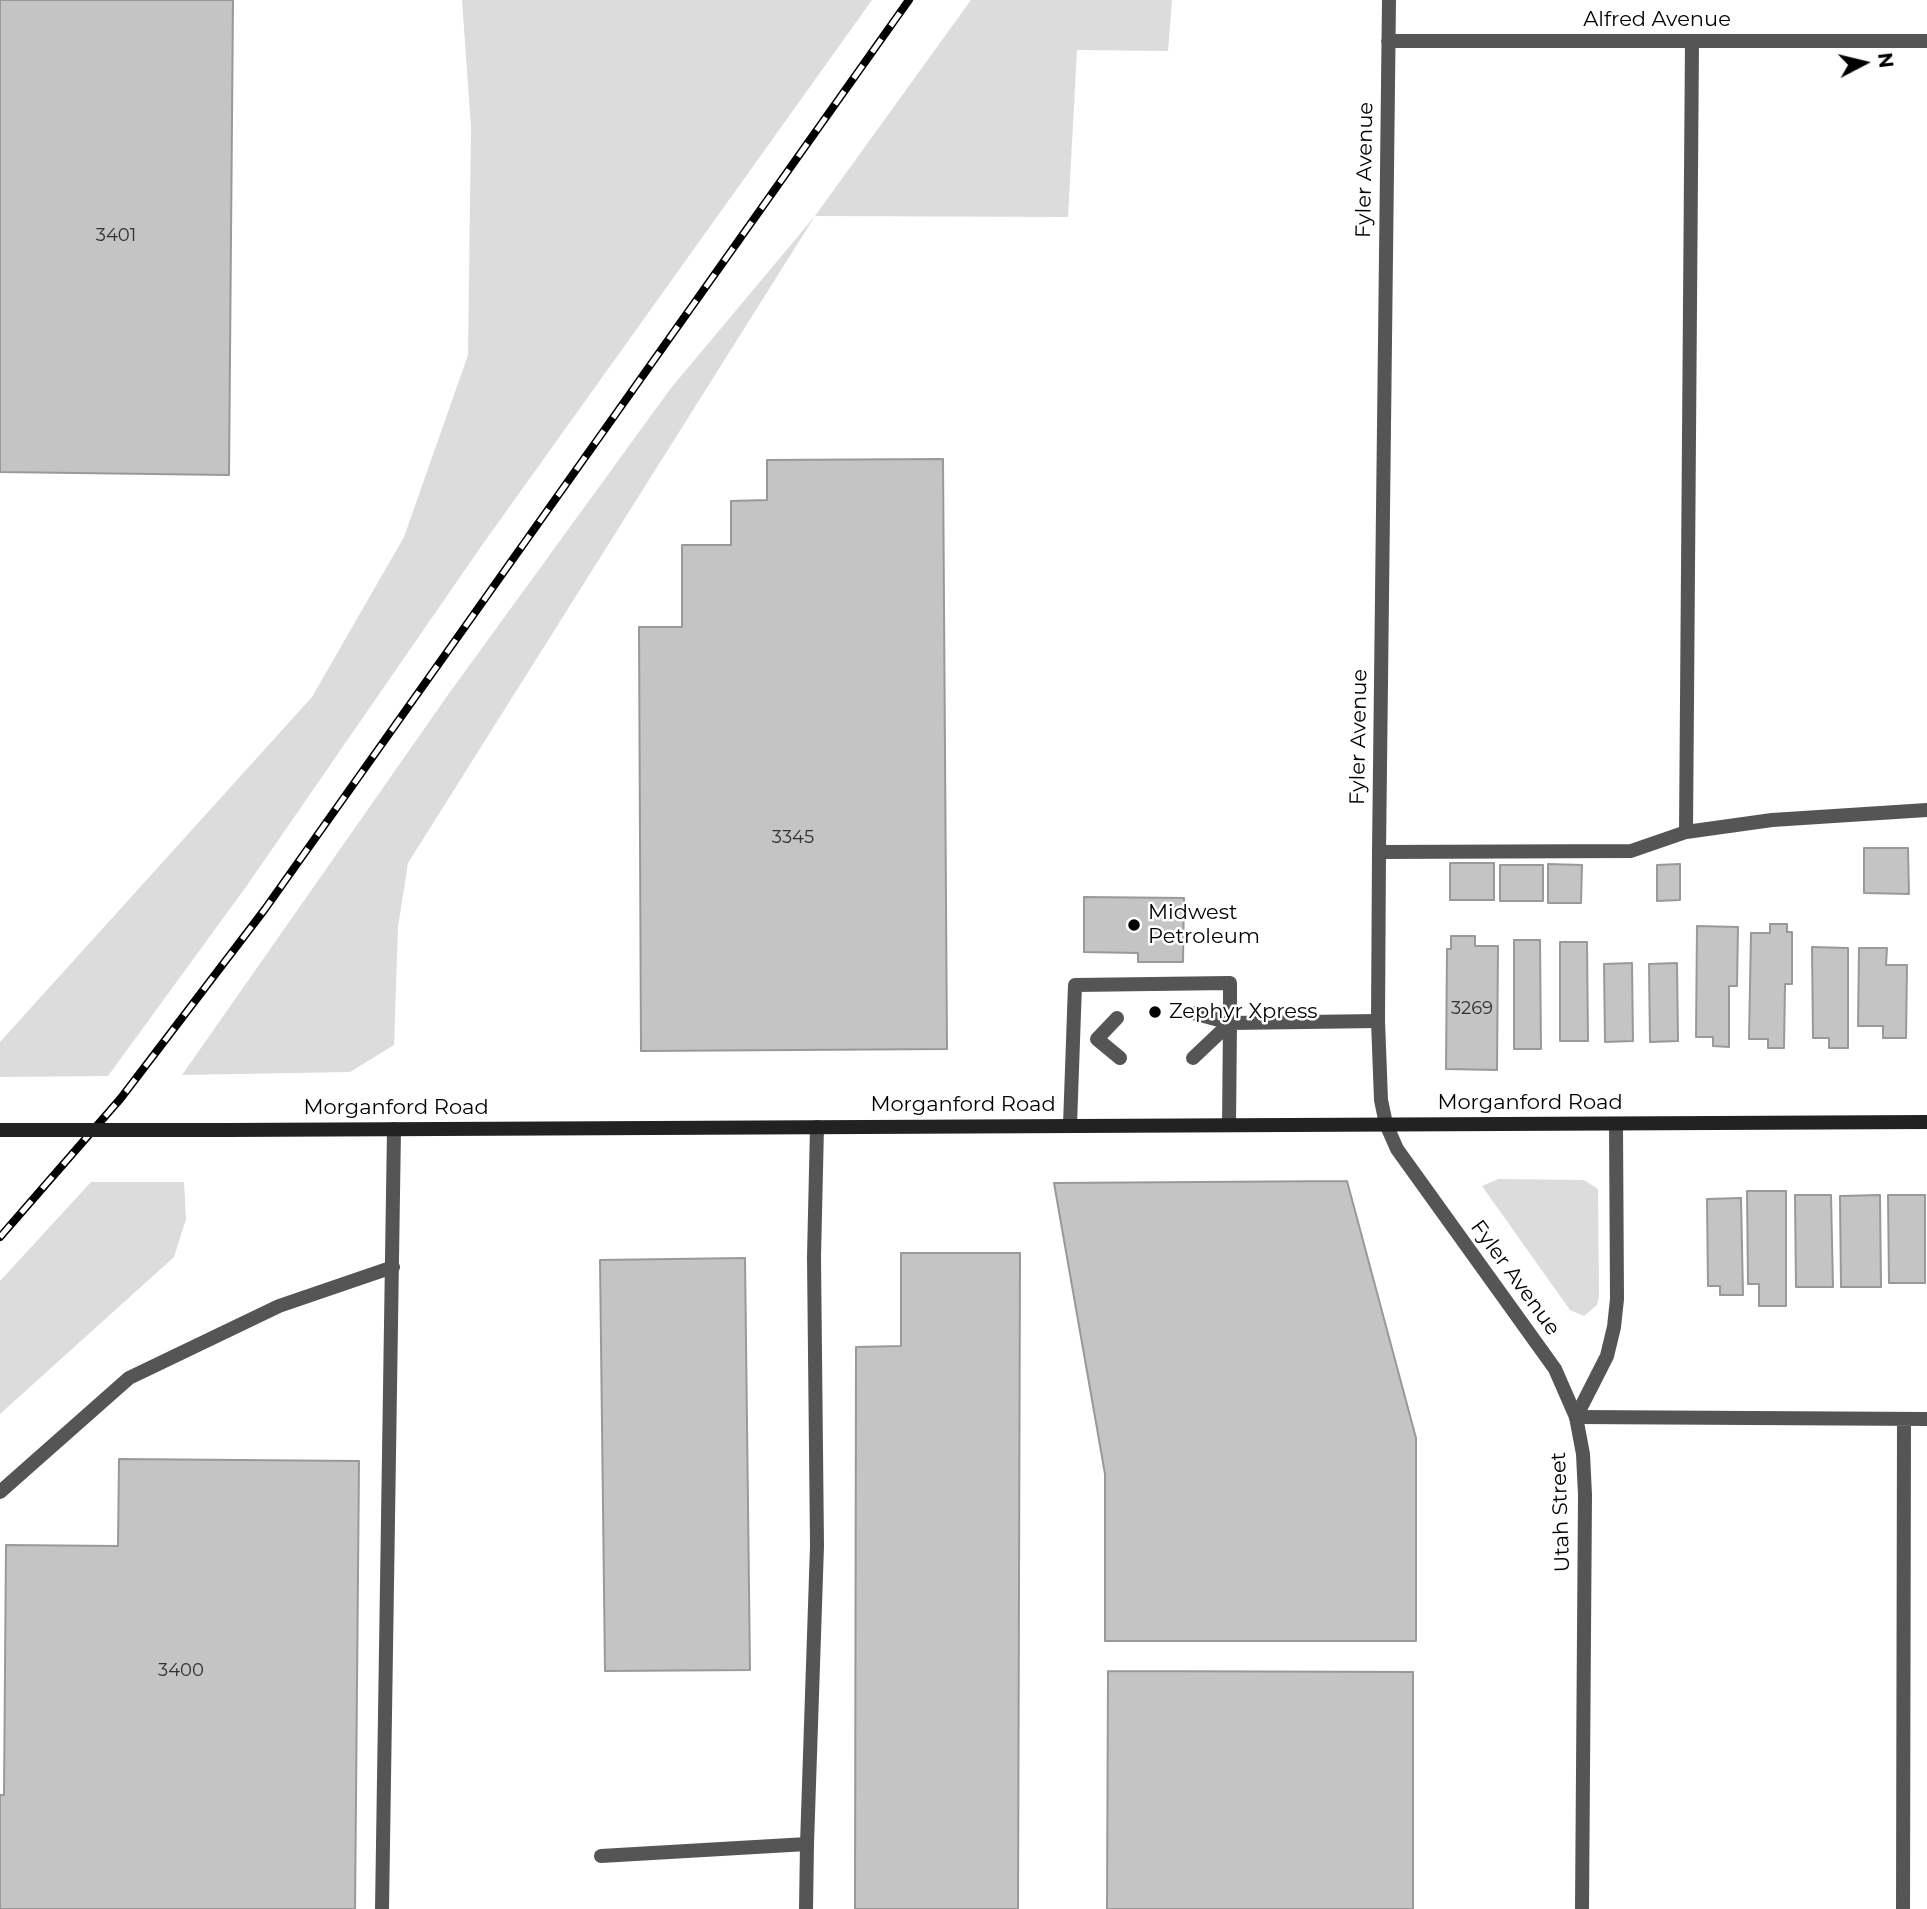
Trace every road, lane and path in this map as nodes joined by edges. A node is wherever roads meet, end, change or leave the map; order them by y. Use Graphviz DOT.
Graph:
graph roads {
  1 [pos="1389,0"];
  2 [pos="1388,41"];
  3 [pos="1692,41"];
  4 [pos="1927,41"];
  5 [pos="1927,810"];
  6 [pos="1686,832"];
  7 [pos="1378,852"];
  8 [pos="1193,1013"];
  9 [pos="1117,1018"];
  10 [pos="1378,1021"];
  11 [pos="1230,1023"];
  12 [pos="1074,1037"];
  13 [pos="1097,1039"];
  14 [pos="1120,1058"];
  15 [pos="1193,1058"];
  16 [pos="1927,1122"];
  17 [pos="1386,1124"];
  18 [pos="1616,1124"];
  19 [pos="1070,1125"];
  20 [pos="1229,1125"];
  21 [pos="817,1127"];
  22 [pos="394,1129"];
  23 [pos="0,1130"];
  24 [pos="393,1267"];
  25 [pos="1576,1417"];
  26 [pos="1903,1419"];
  27 [pos="1927,1419"];
  28 [pos="0,1492"];
  29 [pos="807,1844"];
  30 [pos="601,1856"];
  31 [pos="382,1909"];
  32 [pos="806,1909"];
  33 [pos="1582,1909"];
  34 [pos="1903,1909"];
  1 -- 2 [label="street, Fyler Avenue"];
  2 -- 3 [label="street, Alfred Avenue"];
  2 -- 7 [label="street, Fyler Avenue"];
  3 -- 4 [label="street, Alfred Avenue"];
  3 -- 6 [label="street"];
  5 -- 6 [label="street"];
  6 -- 7 [label="street"];
  7 -- 10 [label="street, Fyler Avenue"];
  8 -- 11 [label="street"];
  9 -- 13 [label="street"];
  10 -- 11 [label="street"];
  10 -- 17 [label="street, Fyler Avenue"];
  11 -- 12 [label="street"];
  11 -- 15 [label="street"];
  11 -- 20 [label="street"];
  12 -- 13 [label="street"];
  12 -- 19 [label="street"];
  13 -- 14 [label="street"];
  16 -- 18 [label="street, Morganford Road"];
  17 -- 18 [label="street, Morganford Road"];
  17 -- 20 [label="street, Morganford Road"];
  17 -- 25 [label="street, Fyler Avenue"];
  18 -- 25 [label="street"];
  19 -- 20 [label="street, Morganford Road"];
  19 -- 21 [label="street, Morganford Road"];
  21 -- 22 [label="street, Morganford Road"];
  21 -- 29 [label="street"];
  22 -- 23 [label="street, Morganford Road, bridge"];
  22 -- 24 [label="street"];
  24 -- 28 [label="street"];
  24 -- 31 [label="street"];
  25 -- 26 [label="street"];
  25 -- 33 [label="street, Utah Street"];
  26 -- 27 [label="street"];
  26 -- 34 [label="street"];
  29 -- 30 [label="street"];
  29 -- 32 [label="street"];
}
